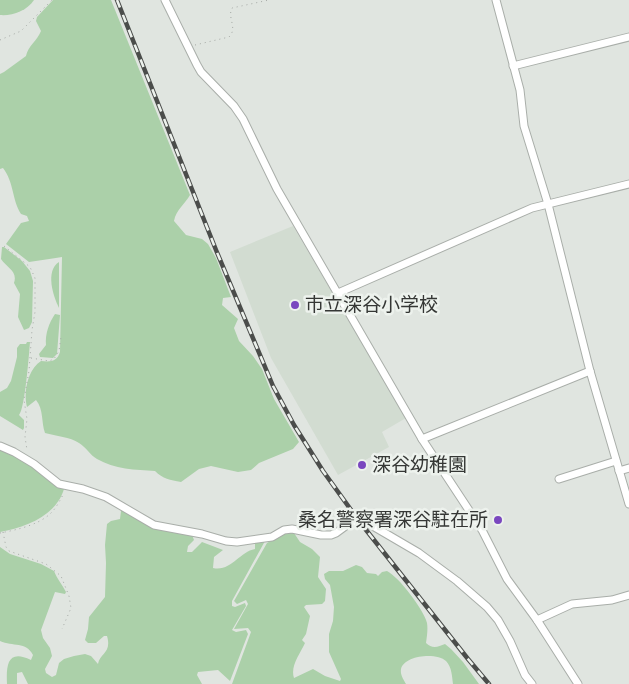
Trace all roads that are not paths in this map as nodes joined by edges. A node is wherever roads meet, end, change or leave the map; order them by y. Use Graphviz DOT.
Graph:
graph roads {
  1 [pos="165,0"];
  2 [pos="496,0"];
  3 [pos="629,37"];
  4 [pos="513,66"];
  5 [pos="629,184"];
  6 [pos="548,204"];
  7 [pos="338,293"];
  8 [pos="590,372"];
  9 [pos="422,439"];
  10 [pos="0,446"];
  11 [pos="616,461"];
  12 [pos="629,468"];
  13 [pos="619,471"];
  14 [pos="559,479"];
  15 [pos="629,504"];
  16 [pos="629,595"];
  17 [pos="537,620"];
  18 [pos="532,684"];
  19 [pos="578,684"];
  1 -- 7 [label="street"];
  2 -- 4 [label="street"];
  3 -- 4 [label="street"];
  4 -- 6 [label="street"];
  5 -- 6 [label="street"];
  6 -- 7 [label="street"];
  6 -- 8 [label="street"];
  7 -- 9 [label="street"];
  8 -- 9 [label="street"];
  8 -- 11 [label="street"];
  9 -- 17 [label="street"];
  10 -- 18 [label="street"];
  11 -- 13 [label="street"];
  11 -- 14 [label="street"];
  12 -- 13 [label="street"];
  13 -- 15 [label="street"];
  16 -- 17 [label="street"];
  17 -- 19 [label="street"];
}
